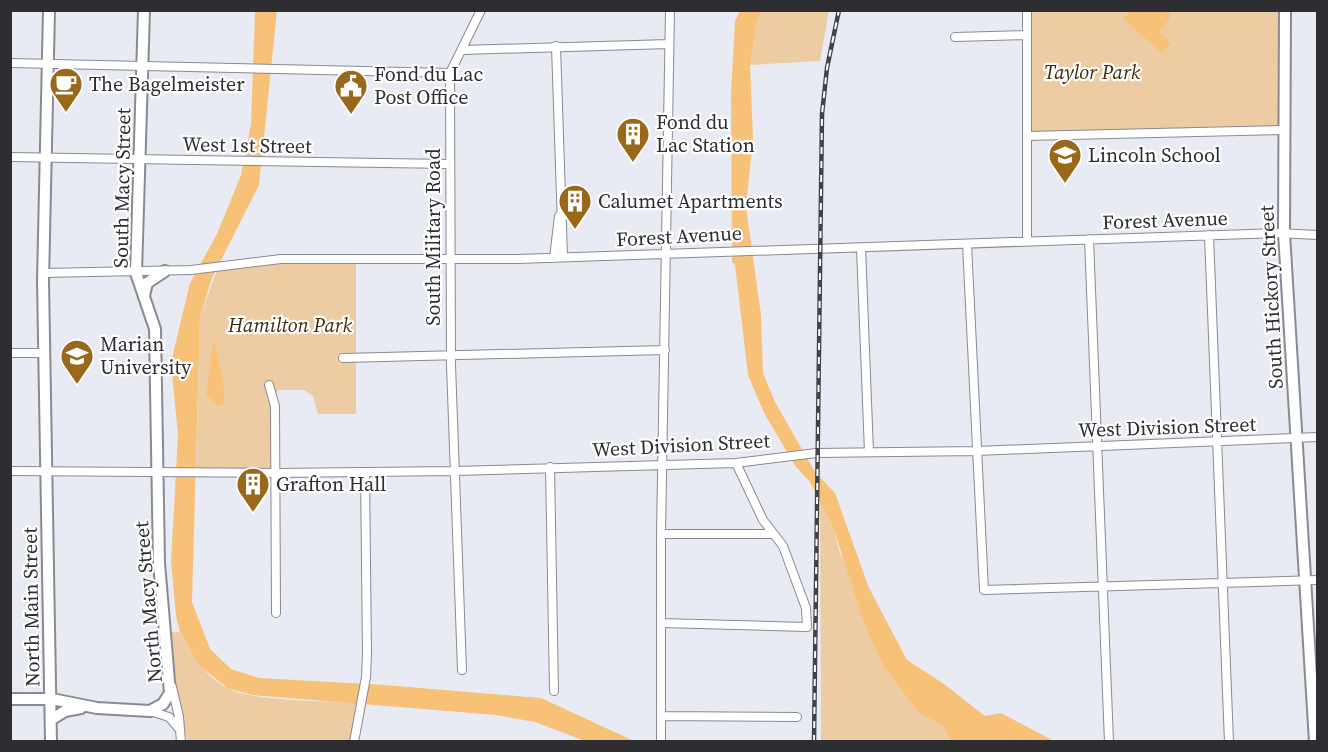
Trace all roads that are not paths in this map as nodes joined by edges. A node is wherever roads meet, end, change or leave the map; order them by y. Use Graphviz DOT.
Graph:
graph roads {
  1 [pos="49,10"];
  2 [pos="144,10"];
  3 [pos="481,10"];
  4 [pos="670,10"];
  5 [pos="1027,10"];
  6 [pos="1285,10"];
  7 [pos="1027,35"];
  8 [pos="955,37"];
  9 [pos="669,44"];
  10 [pos="556,46"];
  11 [pos="462,50"];
  12 [pos="10,63"];
  13 [pos="48,64"];
  14 [pos="142,67"];
  15 [pos="450,73"];
  16 [pos="1285,130"];
  17 [pos="1027,136"];
  18 [pos="10,157"];
  19 [pos="45,158"];
  20 [pos="139,160"];
  21 [pos="448,164"];
  22 [pos="560,212"];
  23 [pos="1284,233"];
  24 [pos="1209,235"];
  25 [pos="1317,235"];
  26 [pos="1089,239"];
  27 [pos="1027,241"];
  28 [pos="967,244"];
  29 [pos="861,248"];
  30 [pos="665,253"];
  31 [pos="563,257"];
  32 [pos="554,258"];
  33 [pos="450,260"];
  34 [pos="165,271"];
  35 [pos="43,273"];
  36 [pos="136,273"];
  37 [pos="144,296"];
  38 [pos="665,350"];
  39 [pos="10,353"];
  40 [pos="44,353"];
  41 [pos="451,355"];
  42 [pos="343,358"];
  43 [pos="269,385"];
  44 [pos="1317,437"];
  45 [pos="1297,438"];
  46 [pos="1217,442"];
  47 [pos="1098,446"];
  48 [pos="977,451"];
  49 [pos="869,452"];
  50 [pos="736,463"];
  51 [pos="664,464"];
  52 [pos="550,467"];
  53 [pos="10,471"];
  54 [pos="46,471"];
  55 [pos="158,471"];
  56 [pos="453,471"];
  57 [pos="365,472"];
  58 [pos="275,473"];
  59 [pos="661,534"];
  60 [pos="772,534"];
  61 [pos="1317,580"];
  62 [pos="1305,581"];
  63 [pos="1223,583"];
  64 [pos="1103,588"];
  65 [pos="276,613"];
  66 [pos="661,623"];
  67 [pos="462,670"];
  68 [pos="170,681"];
  69 [pos="554,691"];
  70 [pos="26,698"];
  71 [pos="10,699"];
  72 [pos="52,699"];
  73 [pos="97,708"];
  74 [pos="150,711"];
  75 [pos="661,716"];
  76 [pos="797,717"];
  77 [pos="52,721"];
  78 [pos="180,730"];
  79 [pos="51,741"];
  80 [pos="181,741"];
  81 [pos="354,741"];
  82 [pos="661,741"];
  83 [pos="1109,741"];
  84 [pos="1229,741"];
  85 [pos="1315,741"];
  1 -- 13 [label="street, North Main Street"];
  2 -- 14 [label="street, South Macy Street"];
  3 -- 11 [label="street, South Military Road"];
  4 -- 9 [label="street"];
  5 -- 7 [label="street"];
  6 -- 16 [label="street, South Hickory Street"];
  7 -- 8 [label="street"];
  7 -- 17 [label="street"];
  9 -- 10 [label="street"];
  9 -- 30 [label="street"];
  10 -- 11 [label="street"];
  10 -- 22 [label="street"];
  11 -- 15 [label="street, South Military Road"];
  12 -- 13 [label="street"];
  13 -- 14 [label="street"];
  13 -- 19 [label="street, North Main Street"];
  14 -- 15 [label="street"];
  14 -- 20 [label="street, South Macy Street"];
  15 -- 21 [label="street, South Military Road"];
  16 -- 17 [label="street"];
  16 -- 23 [label="street, South Hickory Street"];
  17 -- 27 [label="street"];
  18 -- 19 [label="street, West 1st Street"];
  19 -- 20 [label="street, West 1st Street"];
  19 -- 35 [label="street, North Main Street"];
  20 -- 21 [label="street, West 1st Street"];
  20 -- 36 [label="street, South Macy Street"];
  21 -- 33 [label="street, South Military Road"];
  22 -- 31 [label="street"];
  22 -- 32 [label="street"];
  23 -- 24 [label="street, Forest Avenue"];
  23 -- 25 [label="street, Forest Avenue"];
  23 -- 45 [label="street, South Hickory Street"];
  24 -- 26 [label="street, Forest Avenue"];
  24 -- 46 [label="street"];
  26 -- 27 [label="street, Forest Avenue"];
  26 -- 47 [label="street"];
  27 -- 28 [label="street, Forest Avenue"];
  28 -- 29 [label="street, Forest Avenue"];
  28 -- 48 [label="street"];
  29 -- 30 [label="street, Forest Avenue"];
  29 -- 49 [label="street"];
  30 -- 31 [label="street, Forest Avenue"];
  30 -- 38 [label="street"];
  31 -- 32 [label="street, Forest Avenue"];
  32 -- 33 [label="street, Forest Avenue"];
  33 -- 34 [label="street, Forest Avenue"];
  33 -- 41 [label="street, South Military Road"];
  34 -- 36 [label="street, Forest Avenue"];
  34 -- 37 [label="street"];
  35 -- 36 [label="street, Forest Avenue"];
  35 -- 40 [label="street, North Main Street"];
  36 -- 37 [label="street, South Macy Street"];
  37 -- 55 [label="street, South Macy Street"];
  38 -- 41 [label="street"];
  38 -- 51 [label="street"];
  39 -- 40 [label="street"];
  40 -- 54 [label="street, North Main Street"];
  41 -- 42 [label="street"];
  41 -- 56 [label="street, South Military Road"];
  43 -- 58 [label="street"];
  44 -- 45 [label="street, West Division Street"];
  45 -- 46 [label="street, West Division Street"];
  45 -- 62 [label="street, South Hickory Street"];
  46 -- 47 [label="street, West Division Street"];
  46 -- 63 [label="street"];
  47 -- 48 [label="street, West Division Street"];
  47 -- 64 [label="street"];
  48 -- 49 [label="street, West Division Street"];
  48 -- 64 [label="street"];
  49 -- 50 [label="street, West Division Street"];
  50 -- 51 [label="street, West Division Street"];
  50 -- 60 [label="street"];
  51 -- 52 [label="street, West Division Street"];
  51 -- 59 [label="street"];
  52 -- 56 [label="street, West Division Street"];
  52 -- 69 [label="street"];
  53 -- 54 [label="street, West Division Street"];
  54 -- 55 [label="street, West Division Street"];
  54 -- 72 [label="street, North Main Street"];
  55 -- 58 [label="street, West Division Street"];
  55 -- 68 [label="street, North Macy Street"];
  56 -- 57 [label="street, West Division Street"];
  56 -- 67 [label="street, South Military Road"];
  57 -- 58 [label="street, West Division Street"];
  57 -- 81 [label="street"];
  58 -- 65 [label="street"];
  59 -- 60 [label="street"];
  59 -- 66 [label="street"];
  60 -- 66 [label="street"];
  61 -- 62 [label="street"];
  62 -- 63 [label="street"];
  62 -- 85 [label="street, South Hickory Street"];
  63 -- 64 [label="street"];
  63 -- 84 [label="street"];
  64 -- 83 [label="street"];
  66 -- 75 [label="street"];
  68 -- 74 [label="street"];
  68 -- 78 [label="street, North Macy Street"];
  70 -- 71 [label="street"];
  70 -- 72 [label="street"];
  70 -- 77 [label="street"];
  72 -- 73 [label="street"];
  72 -- 77 [label="street, North Main Street"];
  73 -- 74 [label="street"];
  73 -- 77 [label="street"];
  74 -- 78 [label="street, North Macy Street"];
  75 -- 76 [label="street"];
  75 -- 82 [label="street"];
  77 -- 79 [label="street, North Main Street"];
  78 -- 80 [label="street, North Macy Street"];
}
